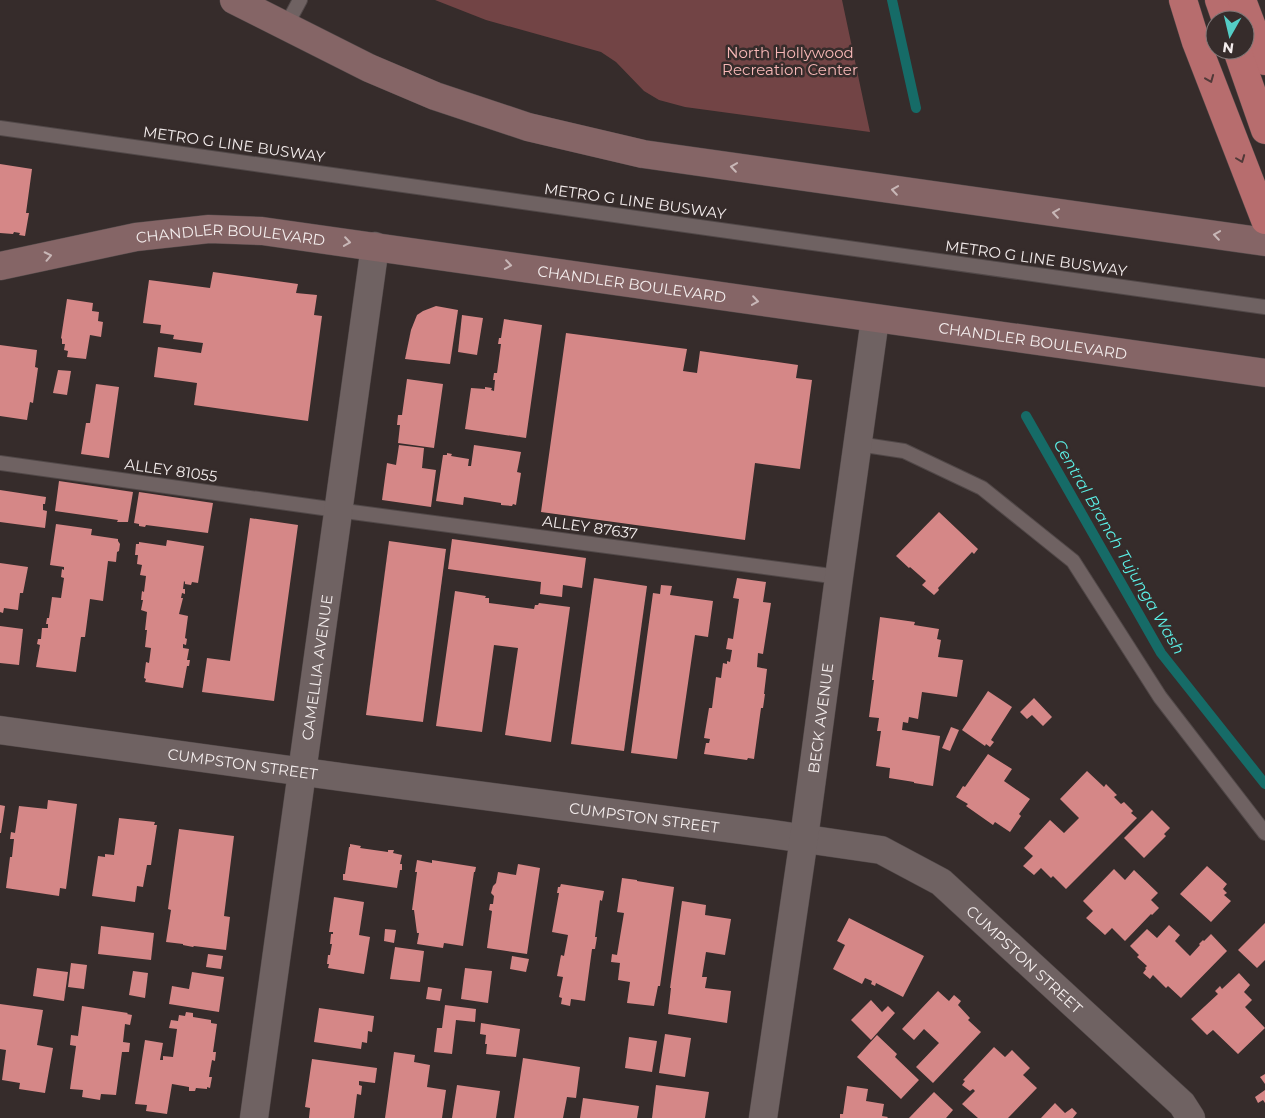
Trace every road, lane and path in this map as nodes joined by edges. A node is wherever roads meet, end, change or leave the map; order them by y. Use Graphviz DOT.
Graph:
graph roads {
  1 [pos="234,0"];
  2 [pos="300,0"];
  3 [pos="1183,0"];
  4 [pos="1242,0"];
  5 [pos="286,26"];
  6 [pos="1241,60"];
  7 [pos="1265,61"];
  8 [pos="1263,124"];
  9 [pos="0,128"];
  10 [pos="1265,220"];
  11 [pos="1265,242"];
  12 [pos="375,246"];
  13 [pos="0,266"];
  14 [pos="1265,307"];
  15 [pos="875,318"];
  16 [pos="1265,373"];
  17 [pos="858,444"];
  18 [pos="0,463"];
  19 [pos="338,510"];
  20 [pos="839,577"];
  21 [pos="0,730"];
  22 [pos="301,771"];
  23 [pos="1265,833"];
  24 [pos="804,838"];
  25 [pos="254,1118"];
  26 [pos="763,1118"];
  27 [pos="1191,1118"];
  1 -- 5 [label="street"];
  2 -- 5 [label="lane"];
  3 -- 10 [label="highway, one-way"];
  4 -- 7 [label="highway"];
  11 -- 5 [label="street, one-way"];
  6 -- 8 [label="highway"];
  9 -- 14 [label="lane, METRO G LINE BUSWAY"];
  13 -- 12 [label="street, CHANDLER BOULEVARD, one-way"];
  12 -- 15 [label="street, CHANDLER BOULEVARD, one-way"];
  12 -- 19 [label="street, CAMELLIA AVENUE"];
  15 -- 16 [label="street, CHANDLER BOULEVARD"];
  15 -- 17 [label="street, BECK AVENUE"];
  17 -- 20 [label="street, BECK AVENUE"];
  17 -- 23 [label="lane"];
  18 -- 19 [label="lane, ALLEY 81055"];
  19 -- 20 [label="lane, ALLEY 87637"];
  19 -- 22 [label="street, CAMELLIA AVENUE"];
  20 -- 24 [label="street, BECK AVENUE"];
  21 -- 22 [label="street, CUMPSTON STREET"];
  22 -- 24 [label="street, CUMPSTON STREET"];
  22 -- 25 [label="street, CAMELLIA AVENUE"];
  24 -- 26 [label="street, BECK AVENUE"];
  24 -- 27 [label="street, CUMPSTON STREET"];
}
